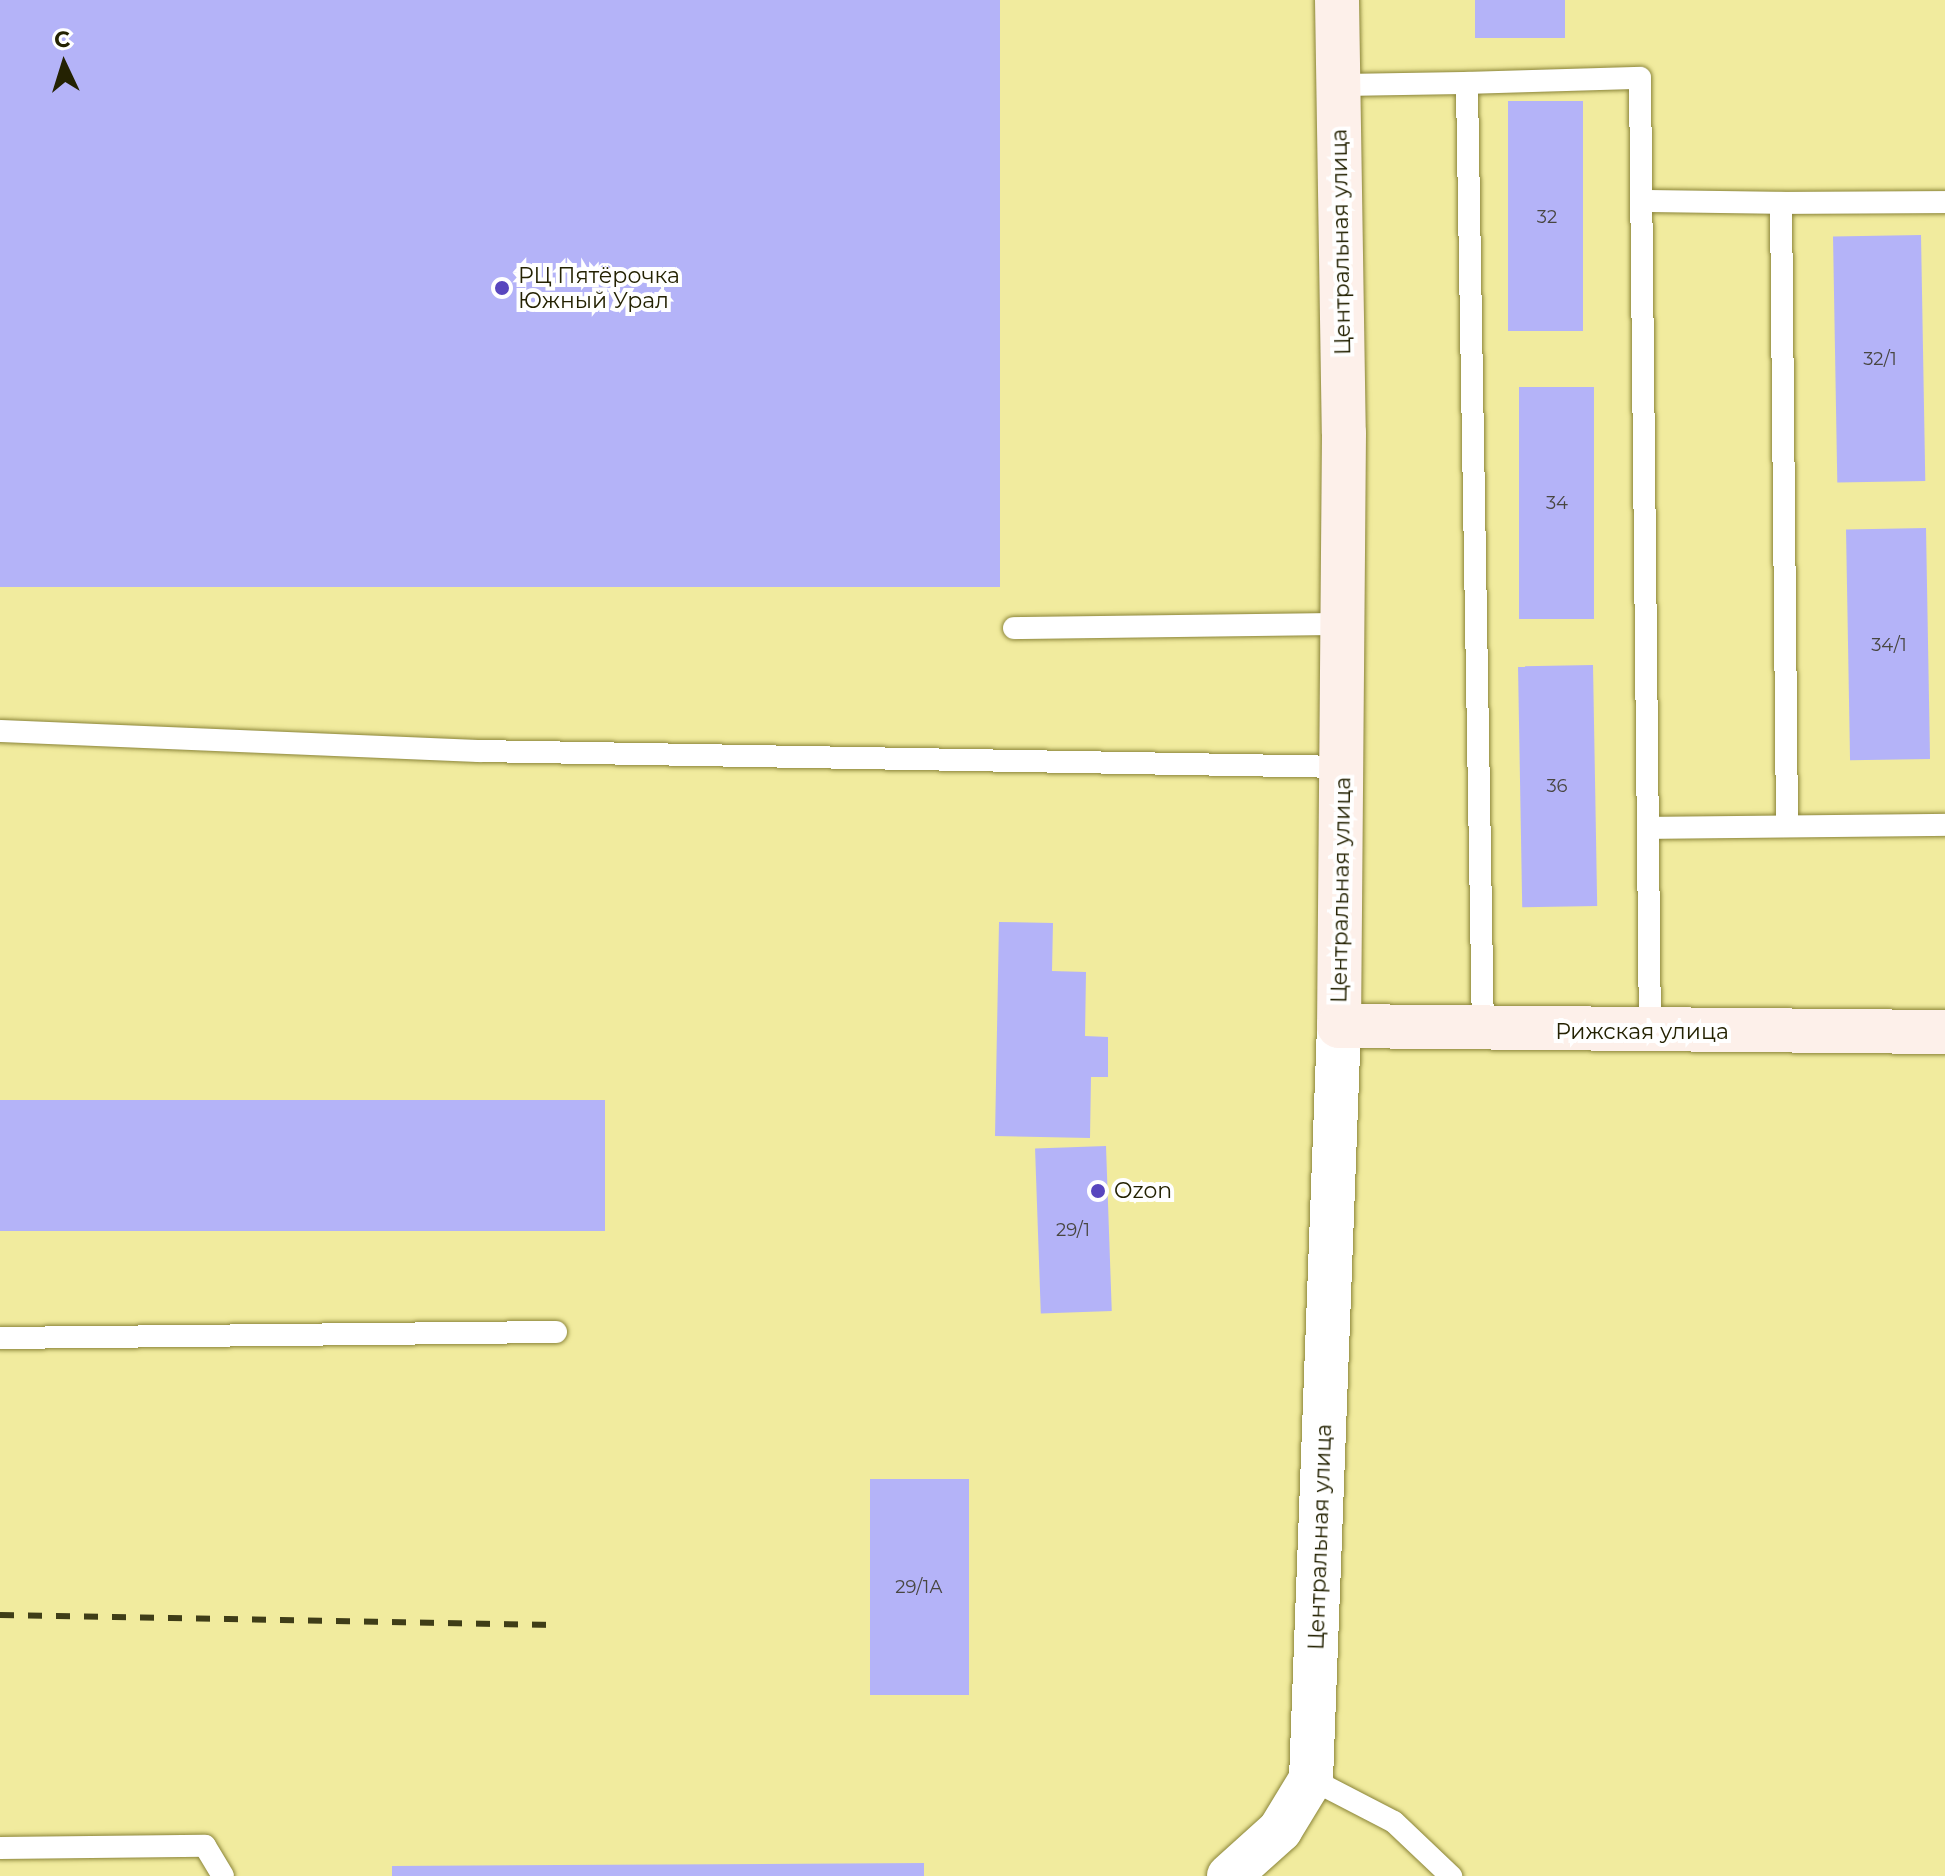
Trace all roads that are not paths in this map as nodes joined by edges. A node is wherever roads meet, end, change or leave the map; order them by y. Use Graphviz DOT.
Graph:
graph roads {
  1 [pos="1337,0"];
  2 [pos="1467,83"];
  3 [pos="1339,85"];
  4 [pos="1642,201"];
  5 [pos="1945,202"];
  6 [pos="1781,203"];
  7 [pos="1342,624"];
  8 [pos="1014,628"];
  9 [pos="0,731"];
  10 [pos="1342,767"];
  11 [pos="1787,825"];
  12 [pos="1945,825"];
  13 [pos="1650,828"];
  14 [pos="1339,1026"];
  15 [pos="1483,1032"];
  16 [pos="1650,1032"];
  17 [pos="1945,1032"];
  18 [pos="556,1332"];
  19 [pos="0,1338"];
  20 [pos="1311,1779"];
  21 [pos="0,1848"];
  22 [pos="223,1876"];
  23 [pos="1229,1876"];
  24 [pos="1451,1876"];
  1 -- 3 [label="street, Центральная улица"];
  2 -- 3 [label="lane"];
  2 -- 4 [label="lane"];
  2 -- 15 [label="lane"];
  3 -- 7 [label="street, Центральная улица"];
  4 -- 6 [label="lane"];
  4 -- 13 [label="lane"];
  5 -- 6 [label="lane"];
  6 -- 11 [label="lane"];
  7 -- 8 [label="lane"];
  7 -- 10 [label="street, Центральная улица"];
  9 -- 10 [label="lane"];
  10 -- 14 [label="street, Центральная улица"];
  11 -- 12 [label="lane"];
  11 -- 13 [label="lane"];
  13 -- 16 [label="lane"];
  14 -- 15 [label="street, Рижская улица"];
  14 -- 20 [label="street, Центральная улица"];
  15 -- 16 [label="street, Рижская улица"];
  16 -- 17 [label="street, Рижская улица"];
  18 -- 19 [label="lane"];
  20 -- 23 [label="street"];
  20 -- 24 [label="lane"];
  21 -- 22 [label="lane"];
}
